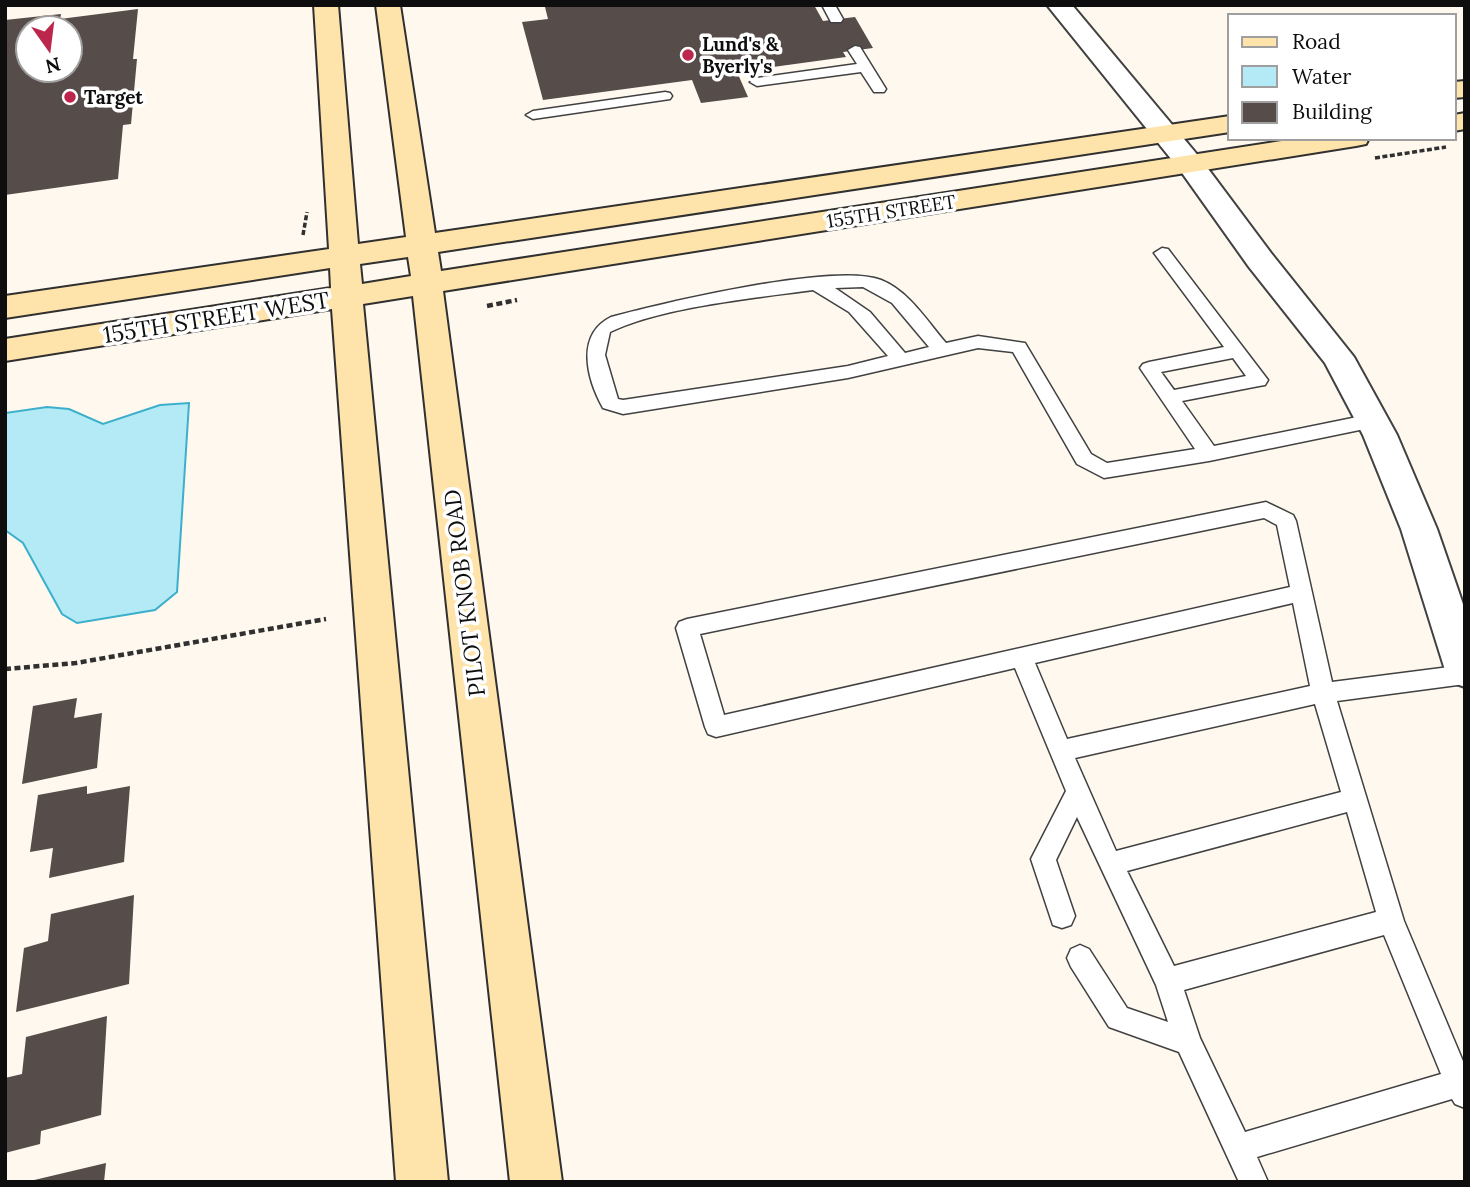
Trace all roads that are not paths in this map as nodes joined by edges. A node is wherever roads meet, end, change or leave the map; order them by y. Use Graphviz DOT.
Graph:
graph roads {
  1 [pos="326,5"];
  2 [pos="388,5"];
  3 [pos="828,5"];
  4 [pos="1059,5"];
  5 [pos="836,19"];
  6 [pos="855,50"];
  7 [pos="865,67"];
  8 [pos="757,82"];
  9 [pos="878,89"];
  10 [pos="665,96"];
  11 [pos="533,115"];
  12 [pos="1228,124"];
  13 [pos="1164,134"];
  14 [pos="1343,140"];
  15 [pos="1190,164"];
  16 [pos="422,245"];
  17 [pos="1162,253"];
  18 [pos="345,276"];
  19 [pos="426,284"];
  20 [pos="817,285"];
  21 [pos="5,307"];
  22 [pos="5,350"];
  23 [pos="942,351"];
  24 [pos="1237,351"];
  25 [pos="901,360"];
  26 [pos="1169,397"];
  27 [pos="1372,421"];
  28 [pos="1209,454"];
  29 [pos="1301,593"];
  30 [pos="1021,657"];
  31 [pos="1465,672"];
  32 [pos="1323,693"];
  33 [pos="1060,751"];
  34 [pos="1078,791"];
  35 [pos="1354,799"];
  36 [pos="1110,864"];
  37 [pos="1062,916"];
  38 [pos="1391,921"];
  39 [pos="1080,958"];
  40 [pos="1168,981"];
  41 [pos="1188,1042"];
  42 [pos="1463,1086"];
  43 [pos="1238,1148"];
  44 [pos="422,1182"];
  45 [pos="536,1182"];
  46 [pos="1254,1182"];
  1 -- 18 [label="street"];
  2 -- 16 [label="street, PILOT KNOB ROAD"];
  3 -- 5 [label="lane"];
  4 -- 13 [label="street"];
  6 -- 7 [label="lane"];
  7 -- 8 [label="lane"];
  7 -- 9 [label="lane"];
  10 -- 11 [label="lane"];
  12 -- 13 [label="street, 155TH STREET"];
  13 -- 15 [label="street"];
  13 -- 16 [label="street, 155TH STREET"];
  14 -- 15 [label="street, 155TH STREET"];
  15 -- 19 [label="street, 155TH STREET"];
  15 -- 27 [label="street"];
  16 -- 18 [label="street, 155TH STREET WEST"];
  16 -- 19 [label="street, PILOT KNOB ROAD"];
  17 -- 24 [label="lane"];
  18 -- 19 [label="street, 155TH STREET WEST"];
  18 -- 21 [label="street, 155TH STREET WEST"];
  18 -- 22 [label="street, 155TH STREET WEST"];
  18 -- 44 [label="street"];
  19 -- 45 [label="street, PILOT KNOB ROAD"];
  20 -- 23 [label="lane"];
  20 -- 25 [label="lane"];
  20 -- 25 [label="lane"];
  23 -- 25 [label="lane"];
  23 -- 28 [label="lane"];
  24 -- 26 [label="lane"];
  24 -- 26 [label="lane"];
  26 -- 28 [label="lane"];
  27 -- 28 [label="lane"];
  27 -- 31 [label="street"];
  29 -- 30 [label="lane"];
  29 -- 30 [label="lane"];
  29 -- 32 [label="lane"];
  30 -- 33 [label="lane"];
  31 -- 32 [label="lane"];
  32 -- 33 [label="lane"];
  32 -- 35 [label="lane"];
  33 -- 34 [label="lane"];
  34 -- 36 [label="lane"];
  34 -- 37 [label="lane"];
  35 -- 36 [label="lane"];
  35 -- 38 [label="lane"];
  36 -- 40 [label="lane"];
  38 -- 40 [label="lane"];
  38 -- 42 [label="lane"];
  39 -- 41 [label="lane"];
  40 -- 41 [label="lane"];
  41 -- 43 [label="lane"];
  42 -- 43 [label="lane"];
  43 -- 46 [label="lane"];
}
